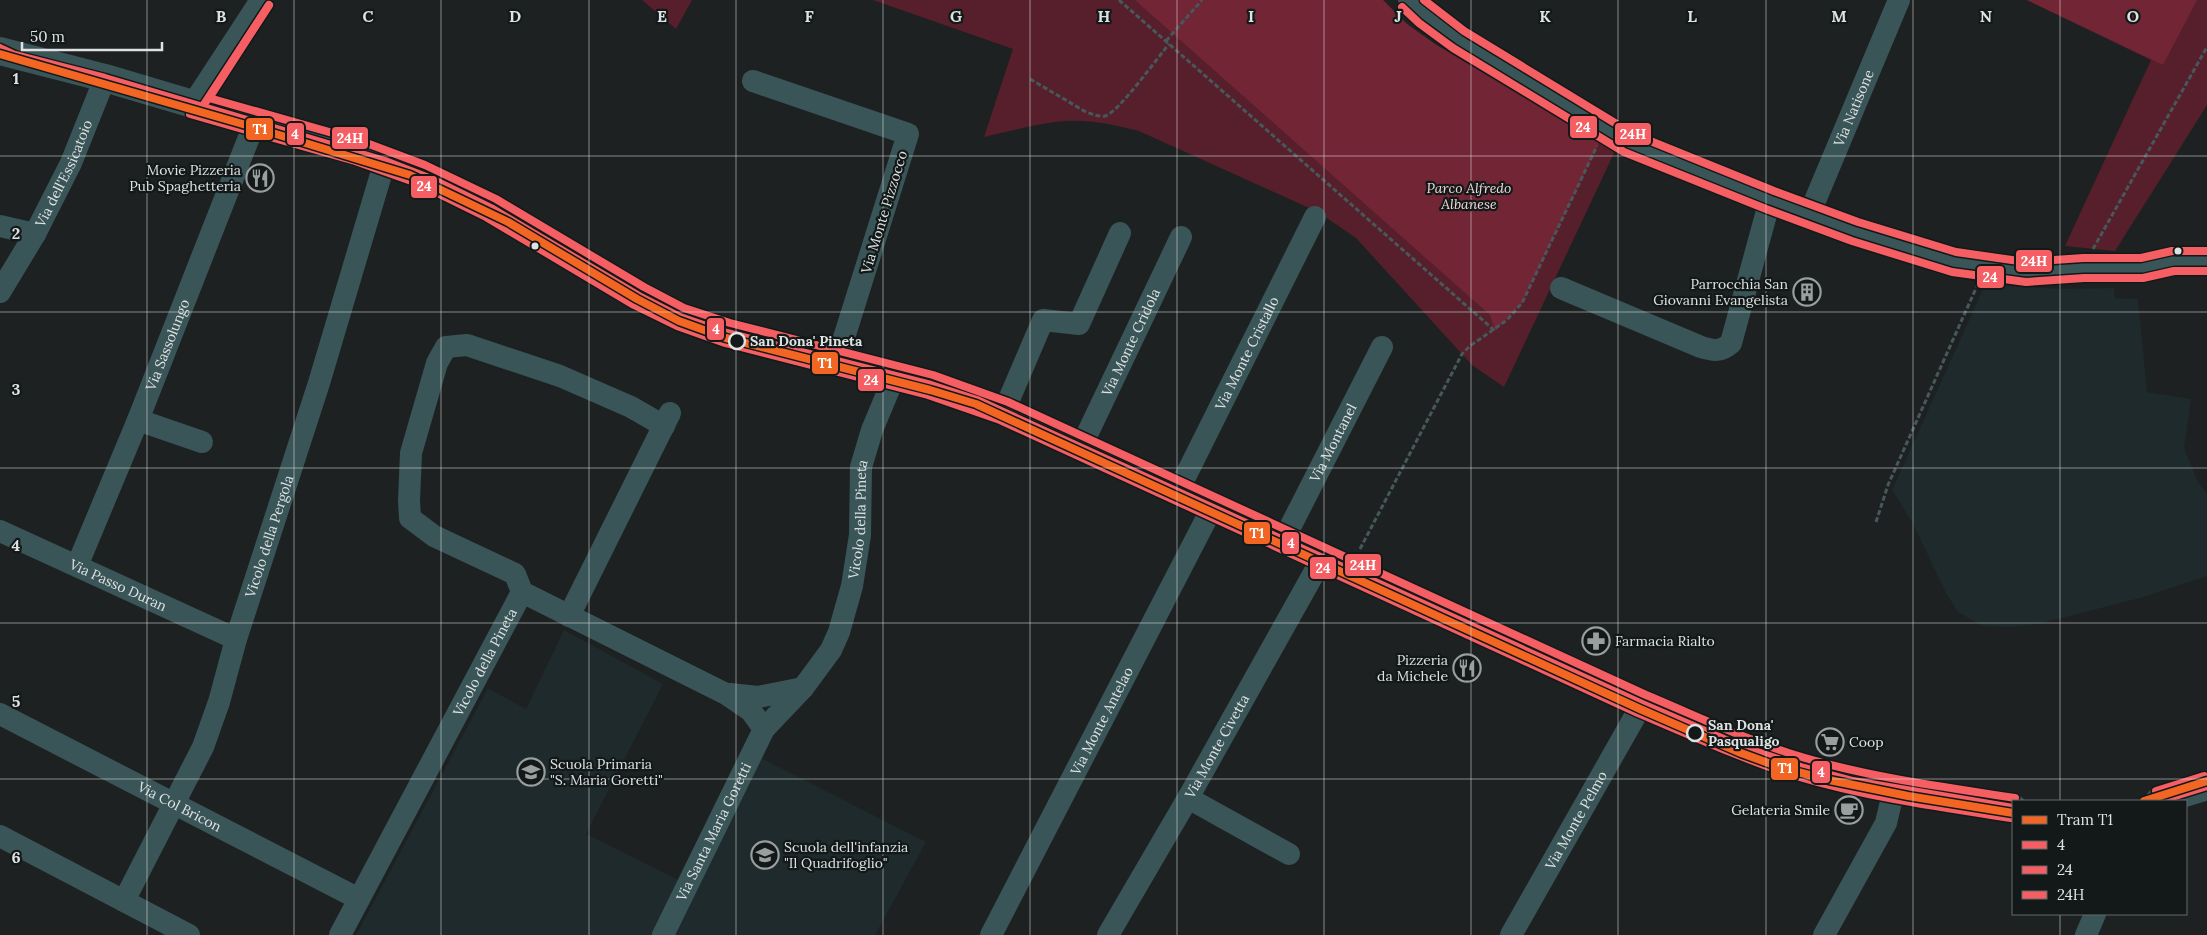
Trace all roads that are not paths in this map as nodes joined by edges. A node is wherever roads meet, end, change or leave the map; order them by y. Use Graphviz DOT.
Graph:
graph roads {
  1 [pos="261,0"];
  2 [pos="1408,0"];
  3 [pos="1899,0"];
  4 [pos="5,51"];
  5 [pos="105,78"];
  6 [pos="753,81"];
  7 [pos="193,104"];
  8 [pos="255,122"];
  9 [pos="385,161"];
  10 [pos="1770,200"];
  11 [pos="1809,215"];
  12 [pos="1316,217"];
  13 [pos="0,226"];
  14 [pos="1120,233"];
  15 [pos="35,234"];
  16 [pos="1182,237"];
  17 [pos="2207,261"];
  18 [pos="1561,288"];
  19 [pos="0,292"];
  20 [pos="1382,346"];
  21 [pos="837,360"];
  22 [pos="895,375"];
  23 [pos="1004,411"];
  24 [pos="138,420"];
  25 [pos="202,442"];
  26 [pos="1081,446"];
  27 [pos="1178,491"];
  28 [pos="1213,506"];
  29 [pos="0,531"];
  30 [pos="1284,539"];
  31 [pos="1323,557"];
  32 [pos="76,566"];
  33 [pos="522,592"];
  34 [pos="569,616"];
  35 [pos="236,639"];
  36 [pos="803,688"];
  37 [pos="726,694"];
  38 [pos="1642,704"];
  39 [pos="1,718"];
  40 [pos="764,729"];
  41 [pos="2207,786"];
  42 [pos="1894,789"];
  43 [pos="1188,798"];
  44 [pos="2162,800"];
  45 [pos="175,804"];
  46 [pos="2012,808"];
  47 [pos="0,836"];
  48 [pos="1290,854"];
  49 [pos="359,899"];
  50 [pos="124,901"];
  51 [pos="2095,915"];
  52 [pos="189,935"];
  53 [pos="340,935"];
  54 [pos="663,935"];
  55 [pos="991,935"];
  56 [pos="1108,935"];
  57 [pos="1511,935"];
  58 [pos="1824,935"];
  59 [pos="2086,935"];
  1 -- 7 [label="street"];
  2 -- 10 [label="street"];
  3 -- 11 [label="street, Via Natisone"];
  4 -- 5 [label="street"];
  5 -- 7 [label="street"];
  5 -- 15 [label="street, Via dell'Essicatoio"];
  6 -- 21 [label="street, Via Monte Pizzocco"];
  7 -- 8 [label="street"];
  8 -- 9 [label="street"];
  8 -- 24 [label="street, Via Sassolungo"];
  9 -- 21 [label="street"];
  9 -- 35 [label="street, Vicolo della Pergola"];
  10 -- 11 [label="street"];
  10 -- 18 [label="street"];
  11 -- 17 [label="street"];
  12 -- 27 [label="street, Via Monte Cristallo"];
  13 -- 15 [label="street"];
  14 -- 23 [label="street"];
  15 -- 19 [label="street, Via dell'Essicatoio"];
  16 -- 26 [label="street, Via Monte Cridola"];
  20 -- 30 [label="street, Via Montanel"];
  21 -- 22 [label="street"];
  22 -- 23 [label="street"];
  22 -- 36 [label="street, Vicolo della Pineta"];
  23 -- 26 [label="street"];
  24 -- 25 [label="street"];
  24 -- 32 [label="street, Via Sassolungo"];
  26 -- 27 [label="street"];
  27 -- 28 [label="street"];
  28 -- 30 [label="street"];
  28 -- 55 [label="street, Via Monte Antelao"];
  29 -- 32 [label="street, Via Passo Duran"];
  30 -- 31 [label="street"];
  31 -- 38 [label="street"];
  31 -- 43 [label="street, Via Monte Civetta"];
  32 -- 35 [label="street, Via Passo Duran"];
  33 -- 34 [label="street, Vicolo della Pineta"];
  33 -- 34 [label="street"];
  33 -- 49 [label="street, Vicolo della Pineta"];
  34 -- 37 [label="street, Vicolo della Pineta"];
  35 -- 45 [label="street, Vicolo della Pergola"];
  36 -- 37 [label="street, Vicolo della Pineta"];
  36 -- 40 [label="street, Vicolo della Pineta"];
  37 -- 40 [label="street, Vicolo della Pineta"];
  38 -- 42 [label="street"];
  38 -- 57 [label="street, Via Monte Pelmo"];
  39 -- 45 [label="street, Via Col Bricon"];
  40 -- 54 [label="street, Via Santa Maria Goretti"];
  41 -- 44 [label="street"];
  42 -- 46 [label="street"];
  42 -- 58 [label="street"];
  43 -- 48 [label="street"];
  43 -- 56 [label="street, Via Monte Civetta"];
  45 -- 49 [label="street, Via Col Bricon"];
  45 -- 50 [label="street, Vicolo della Pergola"];
  47 -- 50 [label="street"];
  49 -- 53 [label="street, Vicolo della Pineta"];
  50 -- 52 [label="street"];
  51 -- 59 [label="street"];
}
